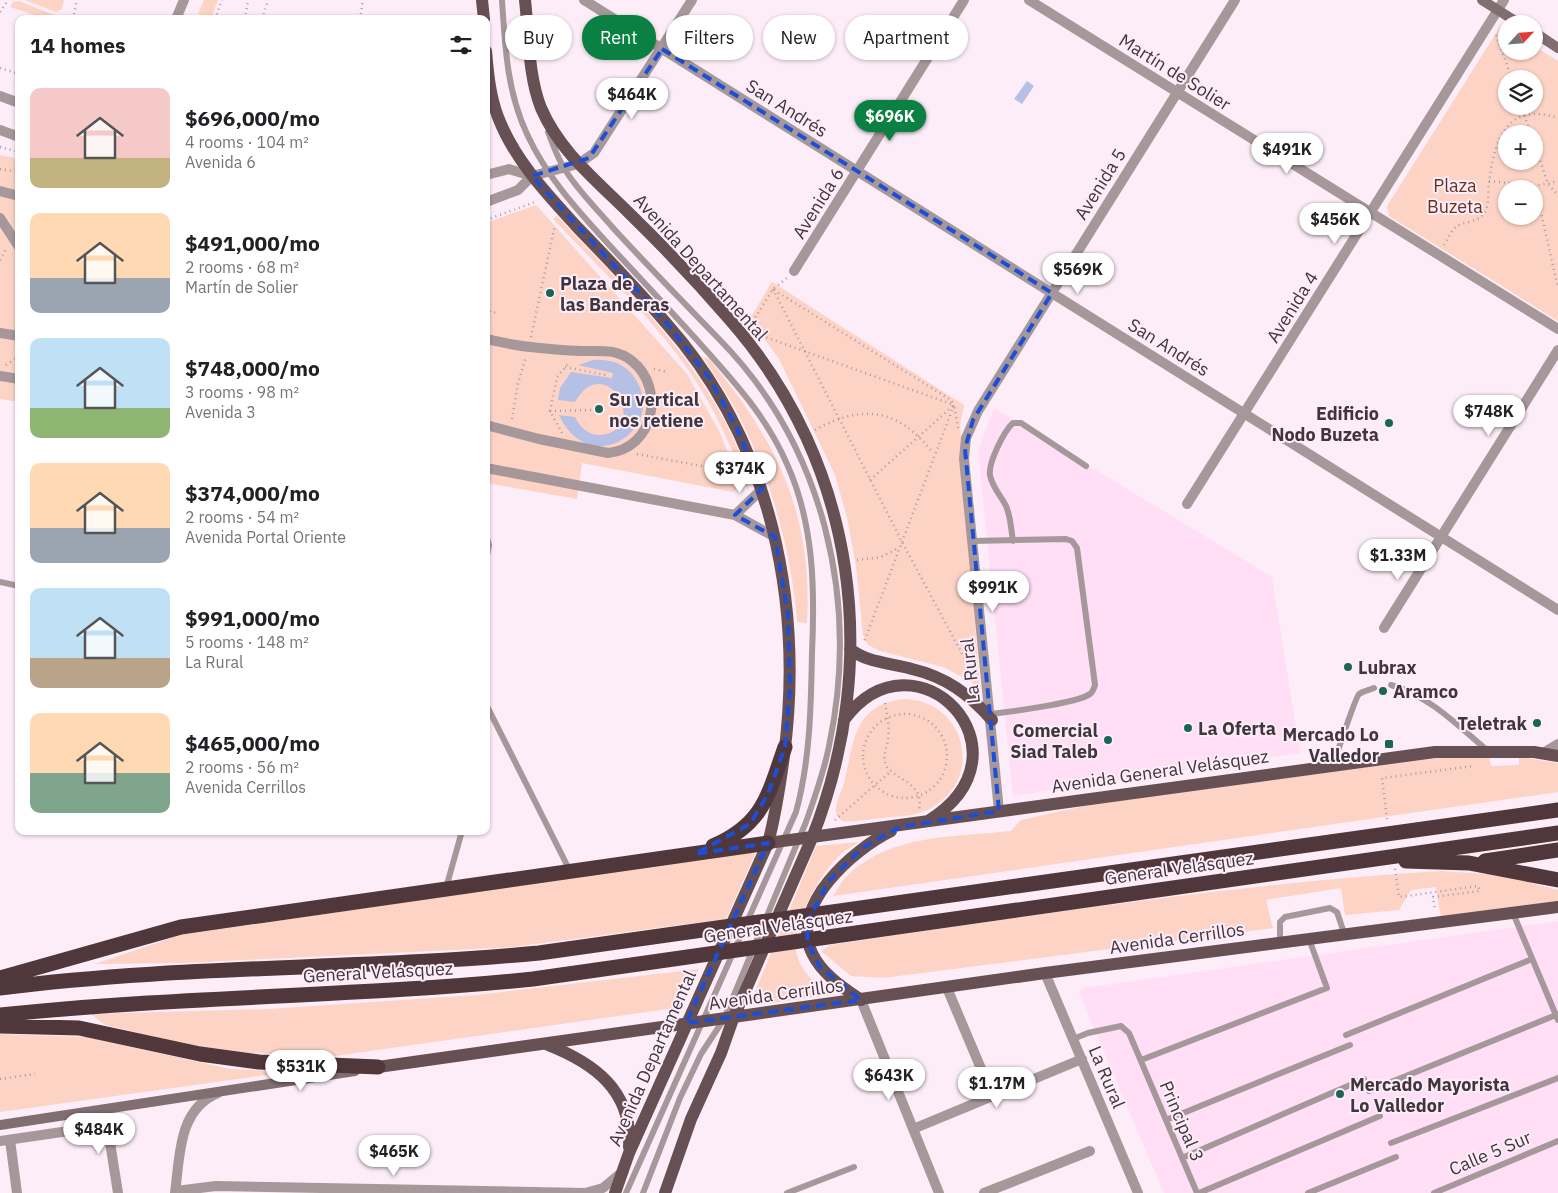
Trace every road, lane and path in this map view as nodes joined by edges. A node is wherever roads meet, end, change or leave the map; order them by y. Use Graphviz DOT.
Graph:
graph roads {
  1 [pos="8,0"];
  2 [pos="77,0"];
  3 [pos="184,0"];
  4 [pos="222,0"];
  5 [pos="248,0"];
  6 [pos="268,0"];
  7 [pos="363,0"];
  8 [pos="482,0"];
  9 [pos="502,0"];
  10 [pos="526,0"];
  11 [pos="584,0"];
  12 [pos="692,0"];
  13 [pos="964,0"];
  14 [pos="1030,0"];
  15 [pos="1234,0"];
  16 [pos="1482,0"];
  17 [pos="1504,0"];
  18 [pos="1498,10"];
  19 [pos="0,12"];
  20 [pos="74,15"];
  21 [pos="178,15"];
  22 [pos="217,15"];
  23 [pos="246,15"];
  24 [pos="263,15"];
  25 [pos="361,15"];
  26 [pos="484,15"];
  27 [pos="1506,15"];
  28 [pos="1494,28"];
  29 [pos="1543,38"];
  30 [pos="1558,48"];
  31 [pos="662,49"];
  32 [pos="0,68"];
  33 [pos="1509,70"];
  34 [pos="15,73"];
  35 [pos="490,82"];
  36 [pos="1177,92"];
  37 [pos="0,96"];
  38 [pos="15,102"];
  39 [pos="541,106"];
  40 [pos="1543,114"];
  41 [pos="1524,115"];
  42 [pos="1558,118"];
  43 [pos="1528,125"];
  44 [pos="0,130"];
  45 [pos="15,136"];
  46 [pos="0,147"];
  47 [pos="15,151"];
  48 [pos="578,164"];
  49 [pos="564,167"];
  50 [pos="0,169"];
  51 [pos="1543,169"];
  52 [pos="15,171"];
  53 [pos="857,171"];
  54 [pos="548,172"];
  55 [pos="490,174"];
  56 [pos="532,176"];
  57 [pos="1489,181"];
  58 [pos="1558,181"];
  59 [pos="1498,182"];
  60 [pos="1548,184"];
  61 [pos="1543,185"];
  62 [pos="0,192"];
  63 [pos="15,195"];
  64 [pos="1558,195"];
  65 [pos="490,200"];
  66 [pos="535,202"];
  67 [pos="1370,212"];
  68 [pos="0,218"];
  69 [pos="490,219"];
  70 [pos="1543,221"];
  71 [pos="555,225"];
  72 [pos="15,241"];
  73 [pos="1438,254"];
  74 [pos="620,256"];
  75 [pos="794,271"];
  76 [pos="1558,288"];
  77 [pos="773,289"];
  78 [pos="1052,293"];
  79 [pos="650,305"];
  80 [pos="490,311"];
  81 [pos="498,312"];
  82 [pos="750,326"];
  83 [pos="1558,329"];
  84 [pos="0,333"];
  85 [pos="757,334"];
  86 [pos="15,335"];
  87 [pos="490,340"];
  88 [pos="529,347"];
  89 [pos="1558,350"];
  90 [pos="586,351"];
  91 [pos="804,352"];
  92 [pos="15,360"];
  93 [pos="565,367"];
  94 [pos="2,371"];
  95 [pos="606,375"];
  96 [pos="15,377"];
  97 [pos="652,396"];
  98 [pos="688,402"];
  99 [pos="954,405"];
  100 [pos="593,410"];
  101 [pos="550,411"];
  102 [pos="978,411"];
  103 [pos="1244,414"];
  104 [pos="838,419"];
  105 [pos="650,420"];
  106 [pos="490,426"];
  107 [pos="704,429"];
  108 [pos="510,431"];
  109 [pos="812,432"];
  110 [pos="958,434"];
  111 [pos="919,435"];
  112 [pos="573,446"];
  113 [pos="622,451"];
  114 [pos="934,453"];
  115 [pos="1086,466"];
  116 [pos="707,467"];
  117 [pos="490,469"];
  118 [pos="870,480"];
  119 [pos="762,489"];
  120 [pos="1187,504"];
  121 [pos="735,515"];
  122 [pos="775,537"];
  123 [pos="1441,537"];
  124 [pos="974,541"];
  125 [pos="1014,541"];
  126 [pos="902,542"];
  127 [pos="899,548"];
  128 [pos="853,559"];
  129 [pos="0,582"];
  130 [pos="15,585"];
  131 [pos="1558,610"];
  132 [pos="1384,628"];
  133 [pos="864,642"];
  134 [pos="850,649"];
  135 [pos="977,681"];
  136 [pos="1391,686"];
  137 [pos="1374,688"];
  138 [pos="885,702"];
  139 [pos="490,712"];
  140 [pos="888,717"];
  141 [pos="991,717"];
  142 [pos="842,722"];
  143 [pos="1558,744"];
  144 [pos="785,747"];
  145 [pos="1489,751"];
  146 [pos="1542,753"];
  147 [pos="1558,756"];
  148 [pos="1333,765"];
  149 [pos="890,772"];
  150 [pos="874,786"];
  151 [pos="917,797"];
  152 [pos="1558,800"];
  153 [pos="1558,810"];
  154 [pos="999,811"];
  155 [pos="836,820"];
  156 [pos="912,825"];
  157 [pos="1451,825"];
  158 [pos="1558,833"];
  159 [pos="461,835"];
  160 [pos="812,838"];
  161 [pos="791,841"];
  162 [pos="768,843"];
  163 [pos="1558,850"];
  164 [pos="695,854"];
  165 [pos="1378,858"];
  166 [pos="1469,863"];
  167 [pos="570,872"];
  168 [pos="1558,880"];
  169 [pos="445,890"];
  170 [pos="1558,907"];
  171 [pos="1513,913"];
  172 [pos="1344,934"];
  173 [pos="1309,938"];
  174 [pos="1280,942"];
  175 [pos="1532,959"];
  176 [pos="1045,974"];
  177 [pos="0,978"];
  178 [pos="0,988"];
  179 [pos="947,988"];
  180 [pos="861,1000"];
  181 [pos="0,1015"];
  182 [pos="1557,1018"];
  183 [pos="728,1019"];
  184 [pos="704,1022"];
  185 [pos="686,1023"];
  186 [pos="0,1026"];
  187 [pos="1346,1035"];
  188 [pos="1073,1040"];
  189 [pos="545,1044"];
  190 [pos="1350,1045"];
  191 [pos="1082,1059"];
  192 [pos="1141,1060"];
  193 [pos="378,1068"];
  194 [pos="36,1074"];
  195 [pos="1558,1078"];
  196 [pos="1364,1079"];
  197 [pos="0,1080"];
  198 [pos="1369,1091"];
  199 [pos="219,1092"];
  200 [pos="993,1097"];
  201 [pos="1380,1116"];
  202 [pos="1166,1120"];
  203 [pos="0,1125"];
  204 [pos="913,1129"];
  205 [pos="5,1141"];
  206 [pos="1558,1141"];
  207 [pos="1390,1143"];
  208 [pos="1090,1151"];
  209 [pos="629,1153"];
  210 [pos="1396,1157"];
  211 [pos="1182,1158"];
  212 [pos="854,1166"];
  213 [pos="621,1174"];
  214 [pos="176,1192"];
  215 [pos="17,1193"];
  216 [pos="118,1193"];
  217 [pos="615,1193"];
  218 [pos="626,1193"];
  219 [pos="643,1193"];
  220 [pos="665,1193"];
  221 [pos="787,1193"];
  222 [pos="939,1193"];
  223 [pos="984,1193"];
  224 [pos="1138,1193"];
  225 [pos="1198,1193"];
  226 [pos="1308,1193"];
  227 [pos="1434,1193"];
  1 -- 19 [label="path"];
  2 -- 20 [label="path"];
  3 -- 21 [label="street"];
  4 -- 22 [label="path"];
  5 -- 23 [label="path"];
  6 -- 24 [label="path"];
  7 -- 25 [label="path"];
  8 -- 26 [label="main road"];
  9 -- 54 [label="lane"];
  10 -- 39 [label="main road, Avenida Departamental"];
  11 -- 31 [label="street, San Andrés"];
  12 -- 31 [label="street"];
  13 -- 53 [label="street, Avenida 6"];
  14 -- 36 [label="street, Martín de Solier"];
  15 -- 36 [label="street, Avenida 5"];
  16 -- 18 [label="main road"];
  17 -- 18 [label="street, Avenida 4"];
  18 -- 27 [label="main road"];
  18 -- 67 [label="street, Avenida 4"];
  28 -- 33 [label="path"];
  29 -- 30 [label="main road"];
  31 -- 48 [label="street"];
  31 -- 53 [label="street, San Andrés"];
  32 -- 34 [label="path"];
  35 -- 56 [label="main road, Avenida Departamental"];
  36 -- 67 [label="street, Martín de Solier"];
  36 -- 78 [label="street, Avenida 5"];
  37 -- 38 [label="street"];
  39 -- 48 [label="main road, Avenida Departamental"];
  39 -- 49 [label="lane"];
  40 -- 42 [label="path"];
  41 -- 43 [label="path"];
  41 -- 57 [label="path"];
  44 -- 45 [label="street"];
  46 -- 47 [label="path"];
  48 -- 49 [label="street"];
  48 -- 134 [label="main road, Avenida Departamental"];
  49 -- 54 [label="street"];
  49 -- 161 [label="lane"];
  50 -- 52 [label="path"];
  51 -- 60 [label="path"];
  53 -- 75 [label="street, Avenida 6"];
  53 -- 78 [label="street, San Andrés"];
  54 -- 56 [label="street"];
  54 -- 74 [label="lane"];
  55 -- 56 [label="street"];
  56 -- 65 [label="street"];
  56 -- 79 [label="main road, Avenida Departamental"];
  57 -- 59 [label="path"];
  57 -- 73 [label="path"];
  58 -- 60 [label="path"];
  60 -- 61 [label="path"];
  60 -- 64 [label="path"];
  62 -- 63 [label="street"];
  66 -- 69 [label="path"];
  67 -- 73 [label="street, Martín de Solier"];
  67 -- 103 [label="street, Avenida 4"];
  68 -- 72 [label="street"];
  70 -- 76 [label="path"];
  71 -- 88 [label="path"];
  73 -- 83 [label="street, Martín de Solier"];
  74 -- 79 [label="lane"];
  74 -- 161 [label="lane"];
  75 -- 77 [label="path"];
  77 -- 82 [label="path"];
  77 -- 91 [label="path"];
  77 -- 99 [label="path"];
  78 -- 102 [label="street, Avenida 5"];
  78 -- 103 [label="street, San Andrés"];
  79 -- 119 [label="main road, Avenida Departamental"];
  80 -- 81 [label="path"];
  84 -- 86 [label="street"];
  85 -- 91 [label="path"];
  87 -- 88 [label="street"];
  88 -- 90 [label="street"];
  88 -- 108 [label="path"];
  89 -- 123 [label="street"];
  90 -- 93 [label="path"];
  90 -- 97 [label="street"];
  91 -- 99 [label="path"];
  91 -- 104 [label="path"];
  92 -- 94 [label="path"];
  93 -- 95 [label="path"];
  93 -- 101 [label="path"];
  94 -- 96 [label="street"];
  97 -- 98 [label="path"];
  97 -- 105 [label="street"];
  99 -- 110 [label="path"];
  99 -- 111 [label="path"];
  99 -- 114 [label="path"];
  100 -- 101 [label="path"];
  101 -- 112 [label="path"];
  102 -- 124 [label="street, La Rural"];
  103 -- 120 [label="street, Avenida 4"];
  103 -- 123 [label="street, San Andrés"];
  104 -- 109 [label="path"];
  104 -- 111 [label="path"];
  104 -- 118 [label="path"];
  105 -- 107 [label="path"];
  105 -- 113 [label="street"];
  106 -- 108 [label="street"];
  108 -- 112 [label="street"];
  111 -- 114 [label="path"];
  111 -- 118 [label="path"];
  112 -- 113 [label="street"];
  113 -- 116 [label="path"];
  114 -- 126 [label="path"];
  115 -- 125 [label="lane"];
  117 -- 121 [label="street"];
  118 -- 126 [label="path"];
  119 -- 121 [label="street"];
  119 -- 122 [label="main road, Avenida Departamental"];
  121 -- 122 [label="street"];
  122 -- 144 [label="main road, Avenida Departamental"];
  123 -- 131 [label="street, San Andrés"];
  123 -- 132 [label="street"];
  124 -- 125 [label="lane"];
  124 -- 141 [label="street, La Rural"];
  125 -- 141 [label="lane"];
  126 -- 127 [label="path"];
  126 -- 135 [label="path"];
  127 -- 128 [label="path"];
  127 -- 133 [label="path"];
  129 -- 130 [label="lane"];
  134 -- 141 [label="main road"];
  134 -- 142 [label="main road, Avenida Departamental"];
  136 -- 145 [label="lane"];
  137 -- 148 [label="lane"];
  138 -- 140 [label="path"];
  139 -- 167 [label="lane"];
  140 -- 149 [label="path"];
  140 -- 150 [label="path"];
  140 -- 151 [label="path"];
  141 -- 154 [label="street, La Rural"];
  142 -- 156 [label="main road"];
  142 -- 160 [label="main road, Avenida Departamental"];
  143 -- 146 [label="street"];
  144 -- 162 [label="main road, Avenida Departamental"];
  144 -- 164 [label="highway"];
  145 -- 146 [label="main road, Avenida General Velásquez"];
  145 -- 148 [label="main road, Avenida General Velásquez"];
  146 -- 147 [label="main road, Avenida General Velásquez"];
  148 -- 154 [label="main road, Avenida General Velásquez"];
  149 -- 150 [label="path"];
  149 -- 151 [label="path"];
  150 -- 151 [label="path"];
  150 -- 155 [label="path"];
  151 -- 156 [label="path"];
  152 -- 157 [label="highway"];
  153 -- 157 [label="highway, General Velásquez"];
  154 -- 156 [label="main road, Avenida General Velásquez"];
  156 -- 160 [label="main road, Avenida General Velásquez"];
  156 -- 180 [label="main road"];
  157 -- 178 [label="highway, General Velásquez"];
  158 -- 165 [label="highway, General Velásquez"];
  159 -- 169 [label="lane"];
  160 -- 161 [label="main road, Avenida General Velásquez"];
  160 -- 183 [label="main road, Avenida Departamental"];
  161 -- 162 [label="main road, Avenida General Velásquez"];
  161 -- 183 [label="lane"];
  161 -- 184 [label="lane"];
  162 -- 164 [label="highway"];
  162 -- 185 [label="main road, Avenida Departamental"];
  163 -- 166 [label="highway"];
  164 -- 167 [label="highway"];
  165 -- 166 [label="highway"];
  165 -- 181 [label="highway, General Velásquez"];
  166 -- 168 [label="highway"];
  167 -- 169 [label="highway"];
  169 -- 177 [label="highway"];
  170 -- 171 [label="main road, Avenida Cerrillos"];
  171 -- 172 [label="main road, Avenida Cerrillos"];
  171 -- 175 [label="lane"];
  172 -- 173 [label="main road, Avenida Cerrillos"];
  172 -- 174 [label="lane"];
  173 -- 174 [label="main road, Avenida Cerrillos"];
  173 -- 192 [label="lane"];
  174 -- 176 [label="main road, Avenida Cerrillos"];
  175 -- 182 [label="lane"];
  175 -- 187 [label="lane"];
  176 -- 179 [label="main road, Avenida Cerrillos"];
  176 -- 188 [label="street, La Rural"];
  179 -- 180 [label="main road, Avenida Cerrillos"];
  179 -- 200 [label="street"];
  180 -- 183 [label="main road, Avenida Cerrillos"];
  180 -- 204 [label="street"];
  182 -- 198 [label="lane"];
  183 -- 184 [label="main road, Avenida Cerrillos"];
  183 -- 219 [label="lane"];
  183 -- 220 [label="main road, Avenida Departamental"];
  184 -- 185 [label="main road, Avenida Cerrillos"];
  184 -- 218 [label="lane"];
  185 -- 189 [label="main road, Avenida Cerrillos"];
  185 -- 209 [label="main road, Avenida Departamental"];
  186 -- 193 [label="highway"];
  188 -- 191 [label="street, La Rural"];
  188 -- 192 [label="lane, Principal 3"];
  189 -- 193 [label="main road, Avenida Cerrillos"];
  189 -- 209 [label="main road"];
  190 -- 202 [label="lane"];
  191 -- 200 [label="street"];
  191 -- 224 [label="street, La Rural"];
  192 -- 202 [label="lane, Principal 3"];
  193 -- 199 [label="main road, Avenida Cerrillos"];
  194 -- 197 [label="path"];
  195 -- 207 [label="lane"];
  196 -- 211 [label="lane"];
  199 -- 203 [label="main road, Avenida Cerrillos"];
  199 -- 214 [label="street"];
  200 -- 204 [label="street"];
  201 -- 225 [label="lane"];
  202 -- 211 [label="lane, Principal 3"];
  204 -- 222 [label="street"];
  205 -- 215 [label="street"];
  205 -- 216 [label="street"];
  206 -- 227 [label="lane, Calle 5 Sur"];
  208 -- 223 [label="street"];
  209 -- 213 [label="main road, Avenida Departamental"];
  210 -- 226 [label="lane"];
  211 -- 225 [label="lane, Principal 3"];
  212 -- 221 [label="lane"];
  213 -- 214 [label="street"];
  213 -- 217 [label="main road, Avenida Departamental"];
}
